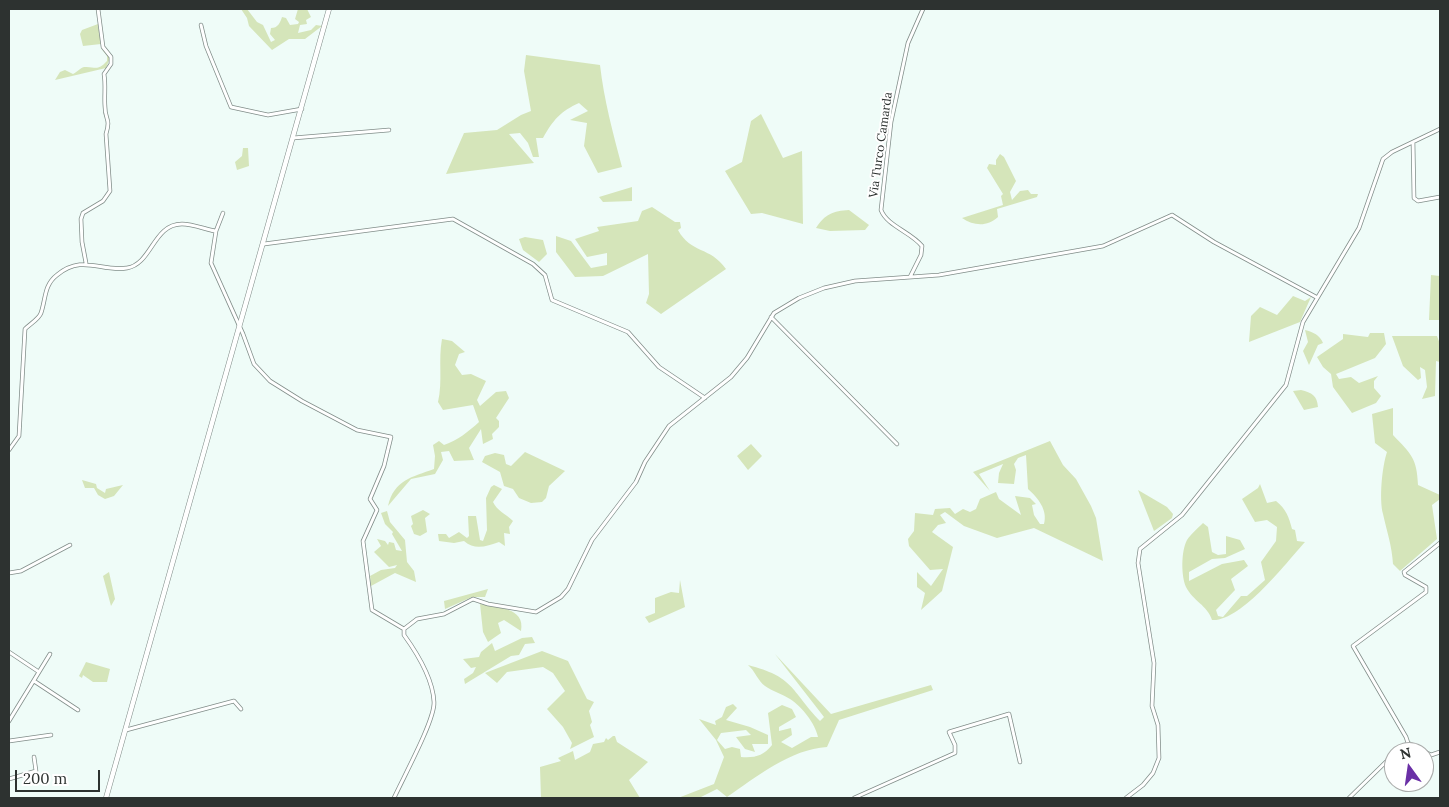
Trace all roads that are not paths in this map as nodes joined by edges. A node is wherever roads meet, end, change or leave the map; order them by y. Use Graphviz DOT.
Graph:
graph roads {
  1 [pos="98,9"];
  2 [pos="329,9"];
  3 [pos="923,9"];
  4 [pos="201,25"];
  5 [pos="302,109"];
  6 [pos="1440,129"];
  7 [pos="389,130"];
  8 [pos="293,138"];
  9 [pos="1413,142"];
  10 [pos="1440,198"];
  11 [pos="223,213"];
  12 [pos="216,231"];
  13 [pos="264,244"];
  14 [pos="86,263"];
  15 [pos="909,278"];
  16 [pos="1316,297"];
  17 [pos="771,317"];
  18 [pos="240,327"];
  19 [pos="705,399"];
  20 [pos="897,444"];
  21 [pos="9,450"];
  22 [pos="1440,542"];
  23 [pos="70,545"];
  24 [pos="9,573"];
  25 [pos="404,629"];
  26 [pos="9,652"];
  27 [pos="50,654"];
  28 [pos="39,672"];
  29 [pos="34,681"];
  30 [pos="241,709"];
  31 [pos="78,710"];
  32 [pos="9,721"];
  33 [pos="125,730"];
  34 [pos="51,735"];
  35 [pos="9,741"];
  36 [pos="1407,742"];
  37 [pos="34,756"];
  38 [pos="1020,762"];
  39 [pos="1384,764"];
  40 [pos="9,779"];
  41 [pos="107,797"];
  42 [pos="394,798"];
  43 [pos="854,798"];
  44 [pos="1126,798"];
  45 [pos="1349,798"];
  1 -- 14 [label="street"];
  2 -- 5 [label="main road"];
  3 -- 15 [label="street, Via Turco Camarda"];
  4 -- 5 [label="street"];
  5 -- 8 [label="main road"];
  6 -- 9 [label="street"];
  7 -- 8 [label="street"];
  8 -- 13 [label="main road"];
  9 -- 10 [label="street"];
  9 -- 16 [label="street"];
  11 -- 12 [label="street"];
  12 -- 14 [label="street"];
  12 -- 18 [label="street"];
  13 -- 18 [label="main road"];
  13 -- 19 [label="street"];
  14 -- 21 [label="street"];
  15 -- 16 [label="street"];
  15 -- 17 [label="street"];
  16 -- 44 [label="street"];
  17 -- 19 [label="street"];
  17 -- 20 [label="street"];
  18 -- 25 [label="street"];
  18 -- 33 [label="main road"];
  19 -- 25 [label="street"];
  22 -- 36 [label="street"];
  23 -- 24 [label="street"];
  25 -- 42 [label="street"];
  26 -- 28 [label="street"];
  27 -- 28 [label="street"];
  28 -- 29 [label="street"];
  29 -- 31 [label="street"];
  29 -- 32 [label="street"];
  30 -- 33 [label="street"];
  33 -- 41 [label="main road"];
  34 -- 35 [label="street"];
  37 -- 40 [label="street"];
  38 -- 43 [label="street"];
  39 -- 45 [label="street"];
}
